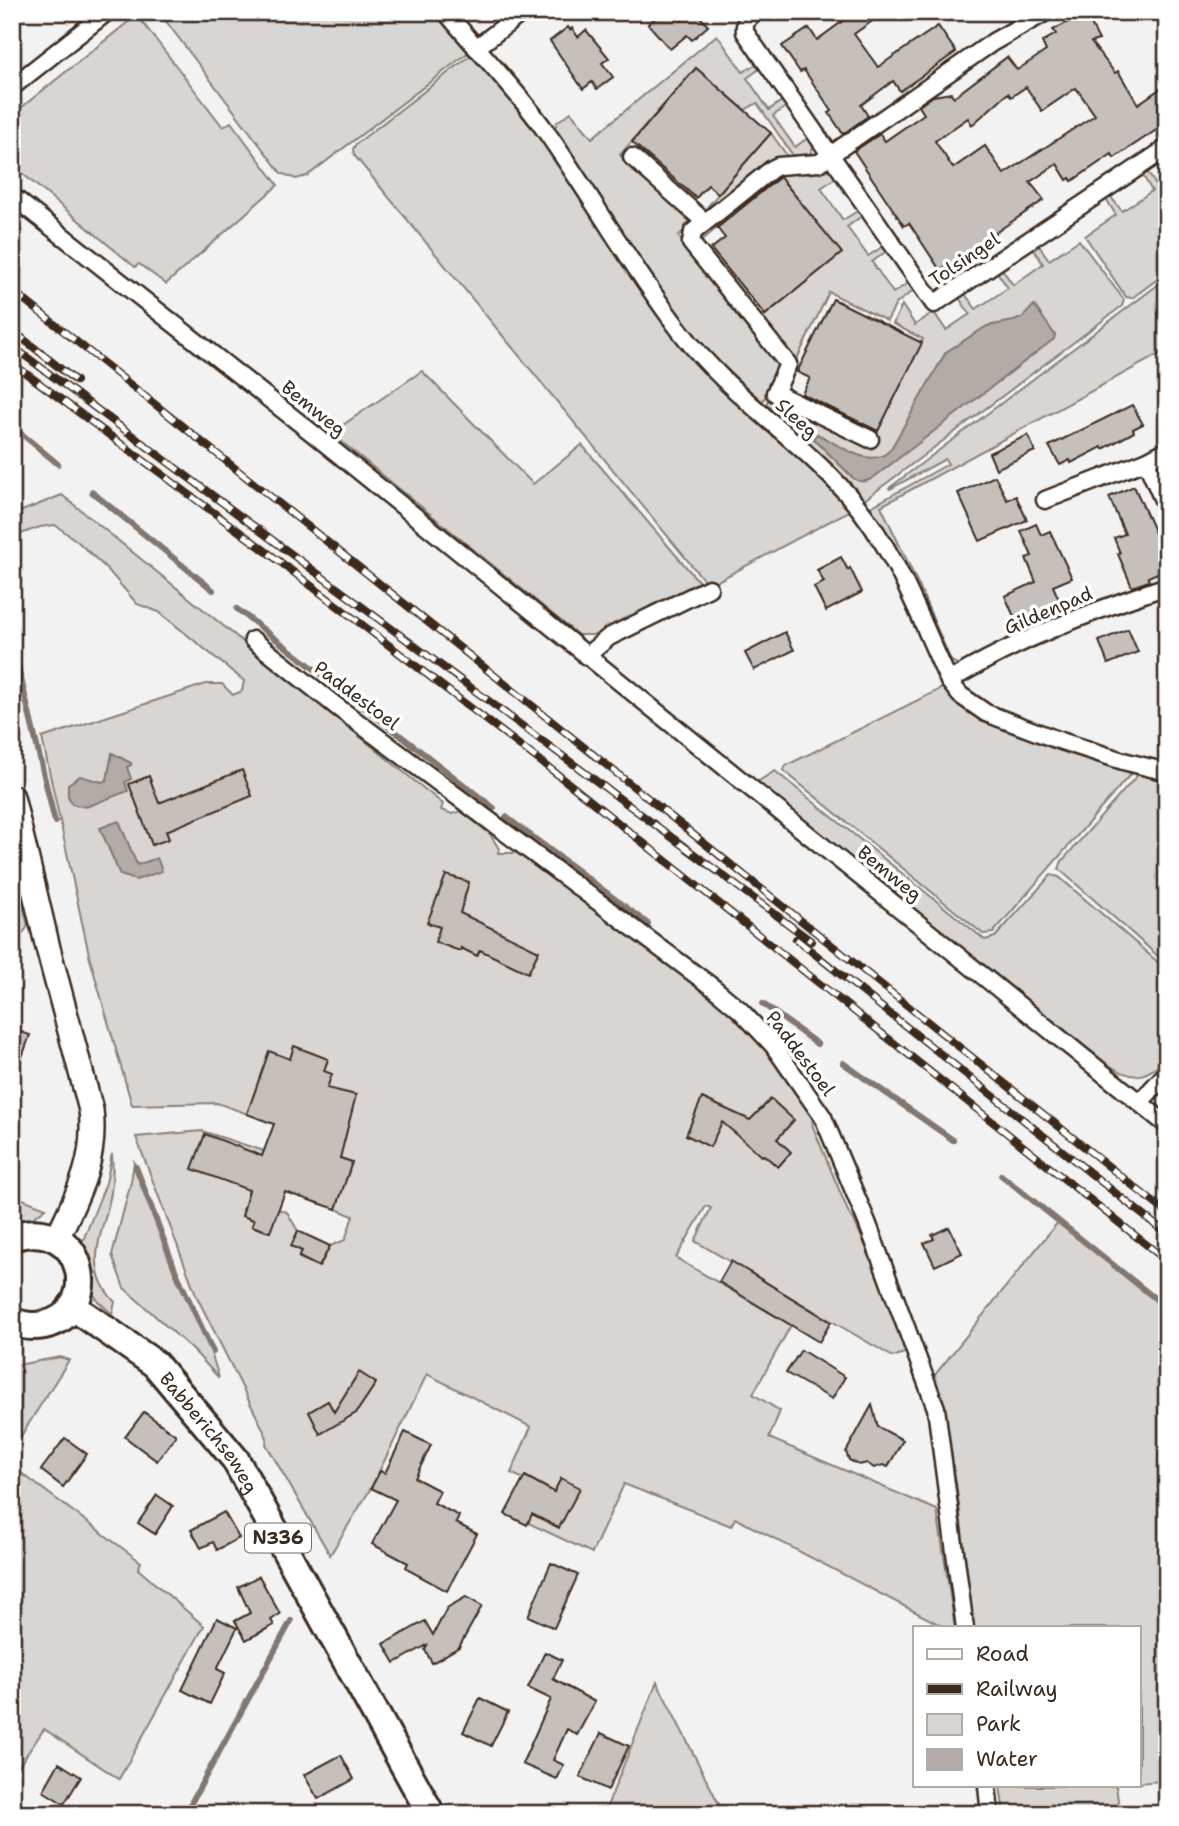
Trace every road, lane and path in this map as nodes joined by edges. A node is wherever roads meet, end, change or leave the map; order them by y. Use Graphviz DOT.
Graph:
graph roads {
  1 [pos="107,12"];
  2 [pos="446,12"];
  3 [pos="523,12"];
  4 [pos="754,12"];
  5 [pos="1046,12"];
  6 [pos="476,48"];
  7 [pos="12,87"];
  8 [pos="1167,148"];
  9 [pos="831,156"];
  10 [pos="632,157"];
  11 [pos="12,195"];
  12 [pos="705,222"];
  13 [pos="870,439"];
  14 [pos="1167,450"];
  15 [pos="1146,461"];
  16 [pos="1045,500"];
  17 [pos="1167,509"];
  18 [pos="1167,586"];
  19 [pos="709,588"];
  20 [pos="253,640"];
  21 [pos="586,656"];
  22 [pos="949,681"];
  23 [pos="1167,772"];
  24 [pos="12,797"];
  25 [pos="1167,1073"];
  26 [pos="1140,1102"];
  27 [pos="1167,1125"];
  28 [pos="12,1237"];
  29 [pos="57,1238"];
  30 [pos="72,1306"];
  31 [pos="12,1321"];
  32 [pos="965,1626"];
  33 [pos="987,1787"];
  34 [pos="431,1814"];
  35 [pos="990,1814"];
  1 -- 7 [label="street"];
  2 -- 6 [label="street, Sleeg"];
  3 -- 6 [label="street"];
  4 -- 9 [label="street, Tolsingel"];
  5 -- 9 [label="street"];
  6 -- 22 [label="street, Sleeg"];
  8 -- 9 [label="street, Tolsingel"];
  9 -- 12 [label="street"];
  10 -- 12 [label="street"];
  11 -- 21 [label="street, Bemweg"];
  12 -- 13 [label="street"];
  14 -- 15 [label="street"];
  15 -- 16 [label="street"];
  15 -- 17 [label="street"];
  18 -- 22 [label="street, Gildenpad"];
  19 -- 21 [label="street"];
  20 -- 32 [label="street, Paddestoel"];
  21 -- 26 [label="street, Bemweg"];
  22 -- 23 [label="street, Sleeg"];
  24 -- 29 [label="street"];
  25 -- 26 [label="street"];
  26 -- 27 [label="street, Bemweg"];
  28 -- 29 [label="main road"];
  29 -- 30 [label="main road"];
  30 -- 31 [label="main road"];
  30 -- 34 [label="main road, Babberichseweg / N336"];
  33 -- 35 [label="street"];
}
